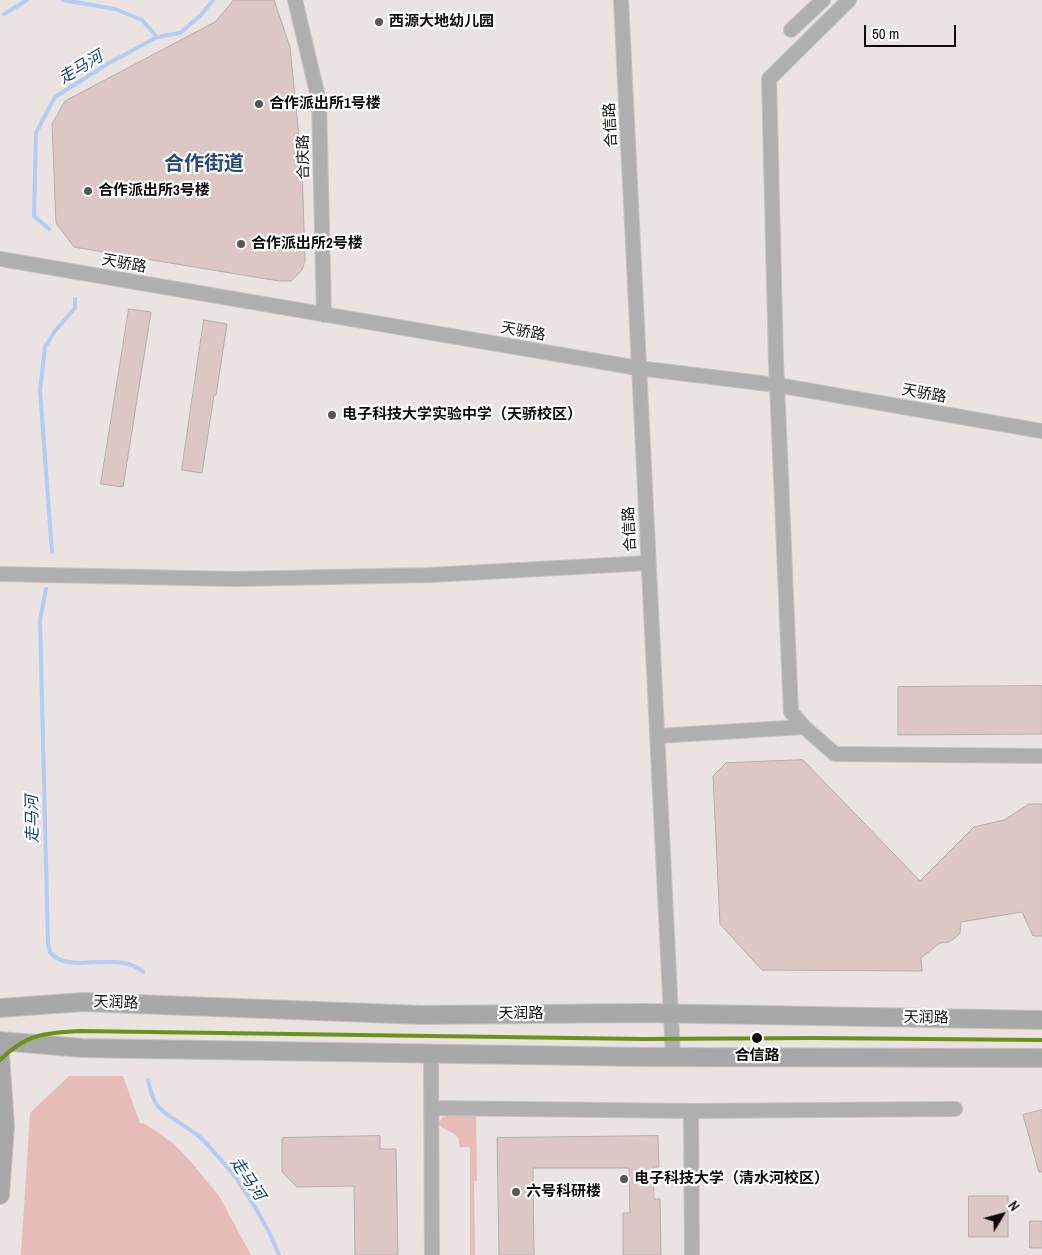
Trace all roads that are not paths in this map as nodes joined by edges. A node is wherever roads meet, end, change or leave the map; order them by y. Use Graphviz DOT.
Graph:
graph roads {
  1 [pos="295,0"];
  2 [pos="621,0"];
  3 [pos="823,0"];
  4 [pos="849,0"];
  5 [pos="791,30"];
  6 [pos="0,260"];
  7 [pos="324,315"];
  8 [pos="638,368"];
  9 [pos="777,385"];
  10 [pos="1042,431"];
  11 [pos="648,563"];
  12 [pos="0,574"];
  13 [pos="804,727"];
  14 [pos="656,736"];
  15 [pos="1042,756"];
  16 [pos="0,1008"];
  17 [pos="670,1014"];
  18 [pos="1042,1020"];
  19 [pos="0,1041"];
  20 [pos="0,1054"];
  21 [pos="431,1054"];
  22 [pos="672,1057"];
  23 [pos="1042,1058"];
  24 [pos="431,1108"];
  25 [pos="955,1109"];
  26 [pos="691,1111"];
  27 [pos="0,1194"];
  28 [pos="432,1255"];
  29 [pos="692,1255"];
  1 -- 7 [label="street, 合庆路"];
  2 -- 8 [label="street, 合信路"];
  3 -- 5 [label="street"];
  4 -- 9 [label="street"];
  6 -- 7 [label="street, 天骄路"];
  7 -- 8 [label="street, 天骄路"];
  8 -- 9 [label="street, 天骄路"];
  8 -- 11 [label="street, 合信路"];
  9 -- 10 [label="street, 天骄路"];
  9 -- 13 [label="street"];
  11 -- 12 [label="street"];
  11 -- 14 [label="street, 合信路"];
  13 -- 14 [label="street"];
  13 -- 15 [label="street"];
  14 -- 17 [label="street, 合信路"];
  16 -- 17 [label="main road, 天润路"];
  17 -- 18 [label="main road, 天润路"];
  17 -- 22 [label="street, 合信路"];
  19 -- 21 [label="main road"];
  20 -- 27 [label="main road"];
  21 -- 22 [label="main road"];
  21 -- 24 [label="street"];
  22 -- 23 [label="main road"];
  24 -- 26 [label="street"];
  24 -- 28 [label="street"];
  25 -- 26 [label="street"];
  26 -- 29 [label="street"];
}
